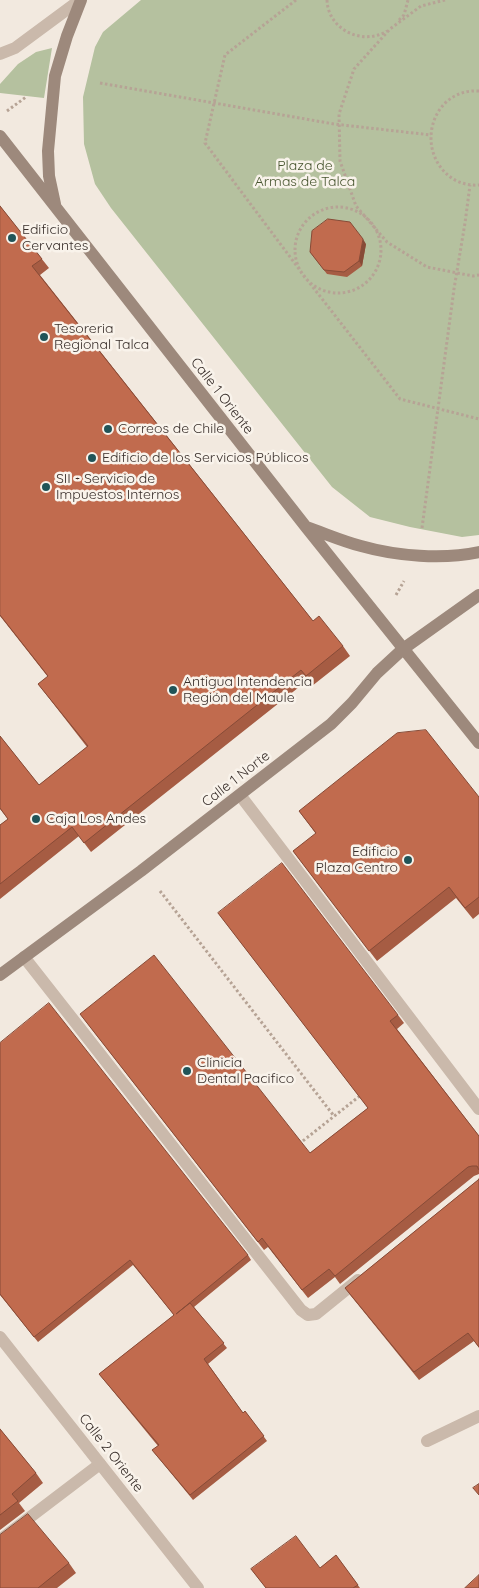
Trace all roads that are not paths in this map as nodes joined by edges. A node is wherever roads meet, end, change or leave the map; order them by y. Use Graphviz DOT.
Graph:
graph roads {
  1 [pos="81,0"];
  2 [pos="0,54"];
  3 [pos="0,136"];
  4 [pos="56,206"];
  5 [pos="306,527"];
  6 [pos="479,552"];
  7 [pos="479,595"];
  8 [pos="403,649"];
  9 [pos="479,743"];
  10 [pos="240,795"];
  11 [pos="24,957"];
  12 [pos="0,975"];
  13 [pos="479,1109"];
  14 [pos="370,1270"];
  15 [pos="0,1337"];
  16 [pos="479,1416"];
  17 [pos="427,1441"];
  18 [pos="100,1464"];
  19 [pos="0,1540"];
  20 [pos="198,1588"];
  1 -- 2 [label="street"];
  1 -- 4 [label="main road"];
  3 -- 4 [label="main road, Calle 1 Oriente"];
  4 -- 5 [label="main road, Calle 1 Oriente"];
  5 -- 6 [label="main road"];
  5 -- 8 [label="main road, Calle 1 Oriente"];
  7 -- 8 [label="main road, Calle 1 Norte"];
  8 -- 9 [label="main road, Calle 1 Oriente"];
  8 -- 10 [label="main road, Calle 1 Norte"];
  10 -- 11 [label="main road, Calle 1 Norte"];
  10 -- 13 [label="street"];
  11 -- 12 [label="main road, Calle 1 Norte"];
  11 -- 14 [label="street"];
  15 -- 18 [label="street, Calle 2 Oriente"];
  16 -- 17 [label="street"];
  18 -- 19 [label="street"];
  18 -- 20 [label="street, Calle 2 Oriente"];
}
